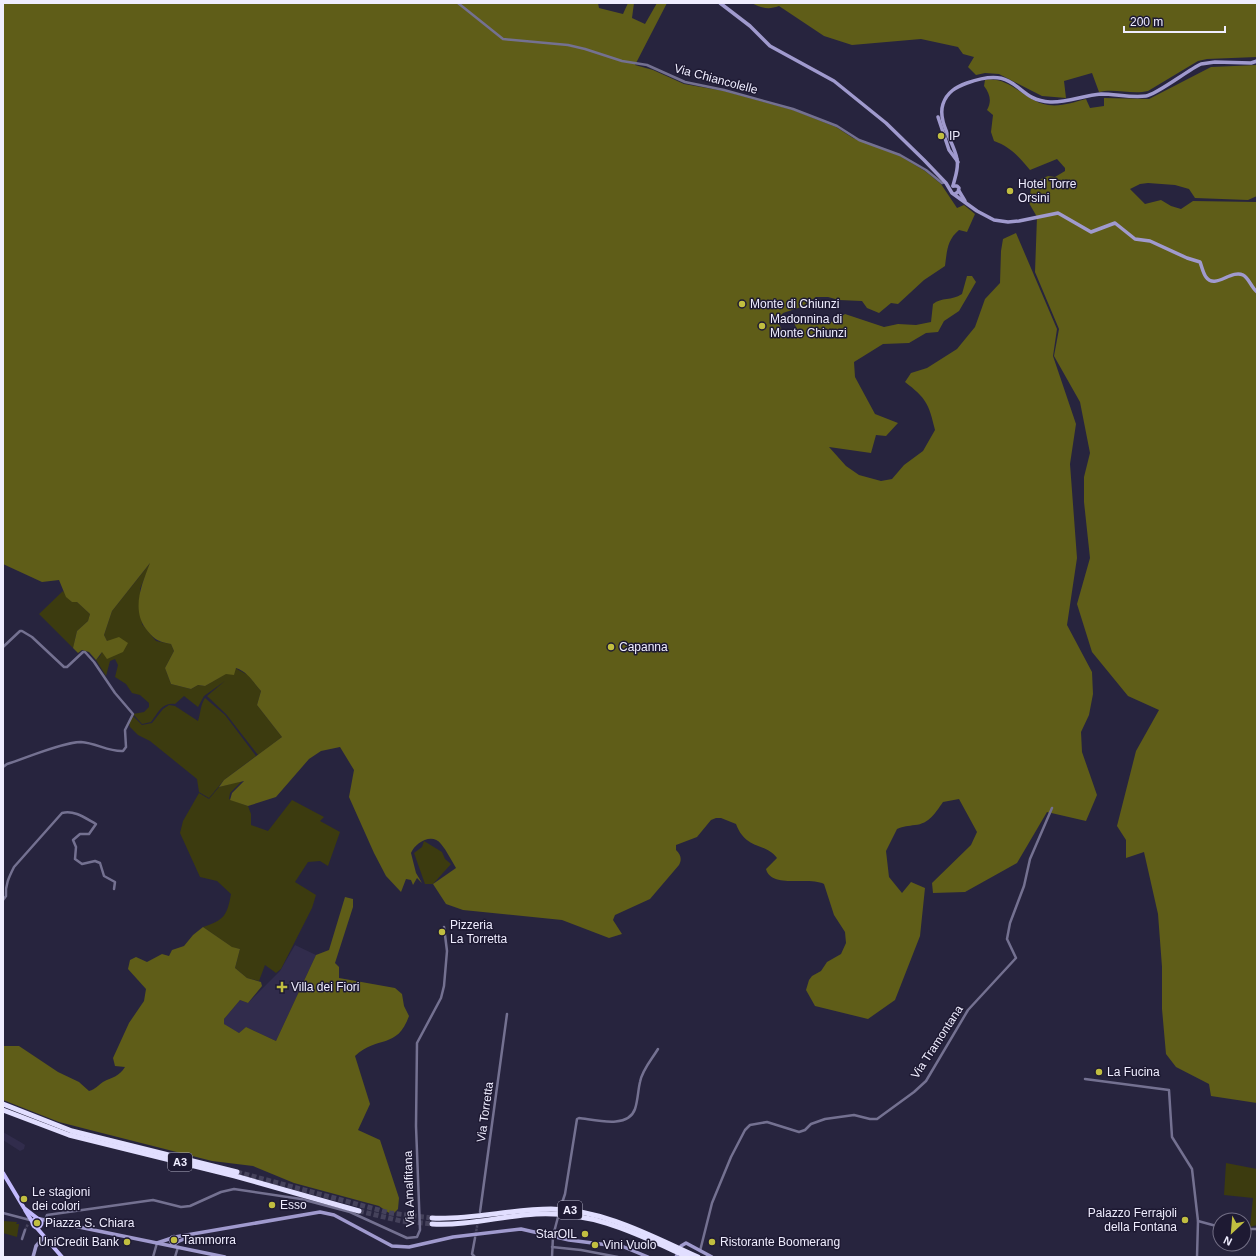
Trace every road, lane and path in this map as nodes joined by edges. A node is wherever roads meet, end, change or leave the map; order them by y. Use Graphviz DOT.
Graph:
graph roads {
  1 [pos="458,3"];
  2 [pos="720,3"];
  3 [pos="1257,61"];
  4 [pos="938,117"];
  5 [pos="958,162"];
  6 [pos="957,172"];
  7 [pos="945,183"];
  8 [pos="952,187"];
  9 [pos="959,190"];
  10 [pos="955,194"];
  11 [pos="965,201"];
  12 [pos="1257,292"];
  13 [pos="3,647"];
  14 [pos="3,767"];
  15 [pos="1052,808"];
  16 [pos="114,889"];
  17 [pos="3,900"];
  18 [pos="444,927"];
  19 [pos="507,1014"];
  20 [pos="658,1050"];
  21 [pos="1085,1079"];
  22 [pos="3,1104"];
  23 [pos="3,1110"];
  24 [pos="238,1172"];
  25 [pos="3,1173"];
  26 [pos="561,1206"];
  27 [pos="359,1211"];
  28 [pos="480,1212"];
  29 [pos="3,1213"];
  30 [pos="27,1215"];
  31 [pos="558,1217"];
  32 [pos="31,1221"];
  33 [pos="41,1221"];
  34 [pos="1198,1221"];
  35 [pos="1212,1225"];
  36 [pos="36,1227"];
  37 [pos="25,1230"];
  38 [pos="41,1232"];
  39 [pos="195,1234"];
  40 [pos="553,1236"];
  41 [pos="44,1237"];
  42 [pos="173,1237"];
  43 [pos="475,1238"];
  44 [pos="22,1239"];
  45 [pos="182,1240"];
  46 [pos="157,1243"];
  47 [pos="175,1243"];
  48 [pos="169,1245"];
  49 [pos="681,1246"];
  50 [pos="178,1247"];
  51 [pos="552,1247"];
  52 [pos="184,1248"];
  53 [pos="700,1250"];
  54 [pos="33,1257"];
  55 [pos="62,1257"];
  56 [pos="153,1257"];
  57 [pos="175,1257"];
  58 [pos="226,1257"];
  59 [pos="475,1257"];
  60 [pos="552,1257"];
  61 [pos="618,1257"];
  62 [pos="648,1257"];
  63 [pos="688,1257"];
  64 [pos="698,1257"];
  65 [pos="712,1257"];
  66 [pos="1197,1257"];
  1 -- 7 [label="street, Via Chiancolelle"];
  2 -- 7 [label="main road"];
  3 -- 5 [label="main road"];
  4 -- 5 [label="main road"];
  5 -- 6 [label="main road"];
  6 -- 8 [label="main road"];
  6 -- 9 [label="main road"];
  7 -- 8 [label="main road"];
  8 -- 9 [label="main road"];
  8 -- 10 [label="main road"];
  9 -- 10 [label="main road"];
  9 -- 11 [label="main road"];
  10 -- 11 [label="main road"];
  11 -- 12 [label="main road"];
  13 -- 14 [label="street"];
  15 -- 53 [label="street, Via Tramontana"];
  16 -- 17 [label="street"];
  18 -- 33 [label="street, Via Amalfitana"];
  19 -- 28 [label="street, Via Torretta"];
  20 -- 26 [label="street"];
  21 -- 34 [label="street"];
  22 -- 24 [label="highway, A3"];
  23 -- 27 [label="highway, A3"];
  25 -- 30 [label="main road"];
  29 -- 30 [label="street"];
  30 -- 32 [label="main road"];
  30 -- 33 [label="main road"];
  31 -- 40 [label="street"];
  32 -- 33 [label="main road"];
  32 -- 36 [label="main road"];
  33 -- 36 [label="main road"];
  33 -- 38 [label="main road"];
  33 -- 46 [label="main road"];
  34 -- 35 [label="street"];
  34 -- 66 [label="street"];
  36 -- 38 [label="main road"];
  37 -- 44 [label="street"];
  38 -- 41 [label="main road"];
  39 -- 40 [label="main road"];
  39 -- 42 [label="main road"];
  39 -- 45 [label="main road"];
  40 -- 51 [label="street"];
  40 -- 62 [label="main road"];
  41 -- 54 [label="main road"];
  41 -- 55 [label="main road"];
  42 -- 46 [label="main road"];
  42 -- 47 [label="main road"];
  43 -- 59 [label="street"];
  45 -- 47 [label="main road"];
  45 -- 52 [label="main road"];
  46 -- 48 [label="main road"];
  46 -- 56 [label="street"];
  47 -- 48 [label="main road"];
  47 -- 50 [label="main road"];
  48 -- 50 [label="main road"];
  49 -- 53 [label="main road"];
  50 -- 52 [label="main road"];
  50 -- 57 [label="street"];
  51 -- 60 [label="street"];
  51 -- 61 [label="street"];
  52 -- 58 [label="main road"];
  53 -- 65 [label="main road"];
  63 -- 64 [label="highway, A3"];
}
